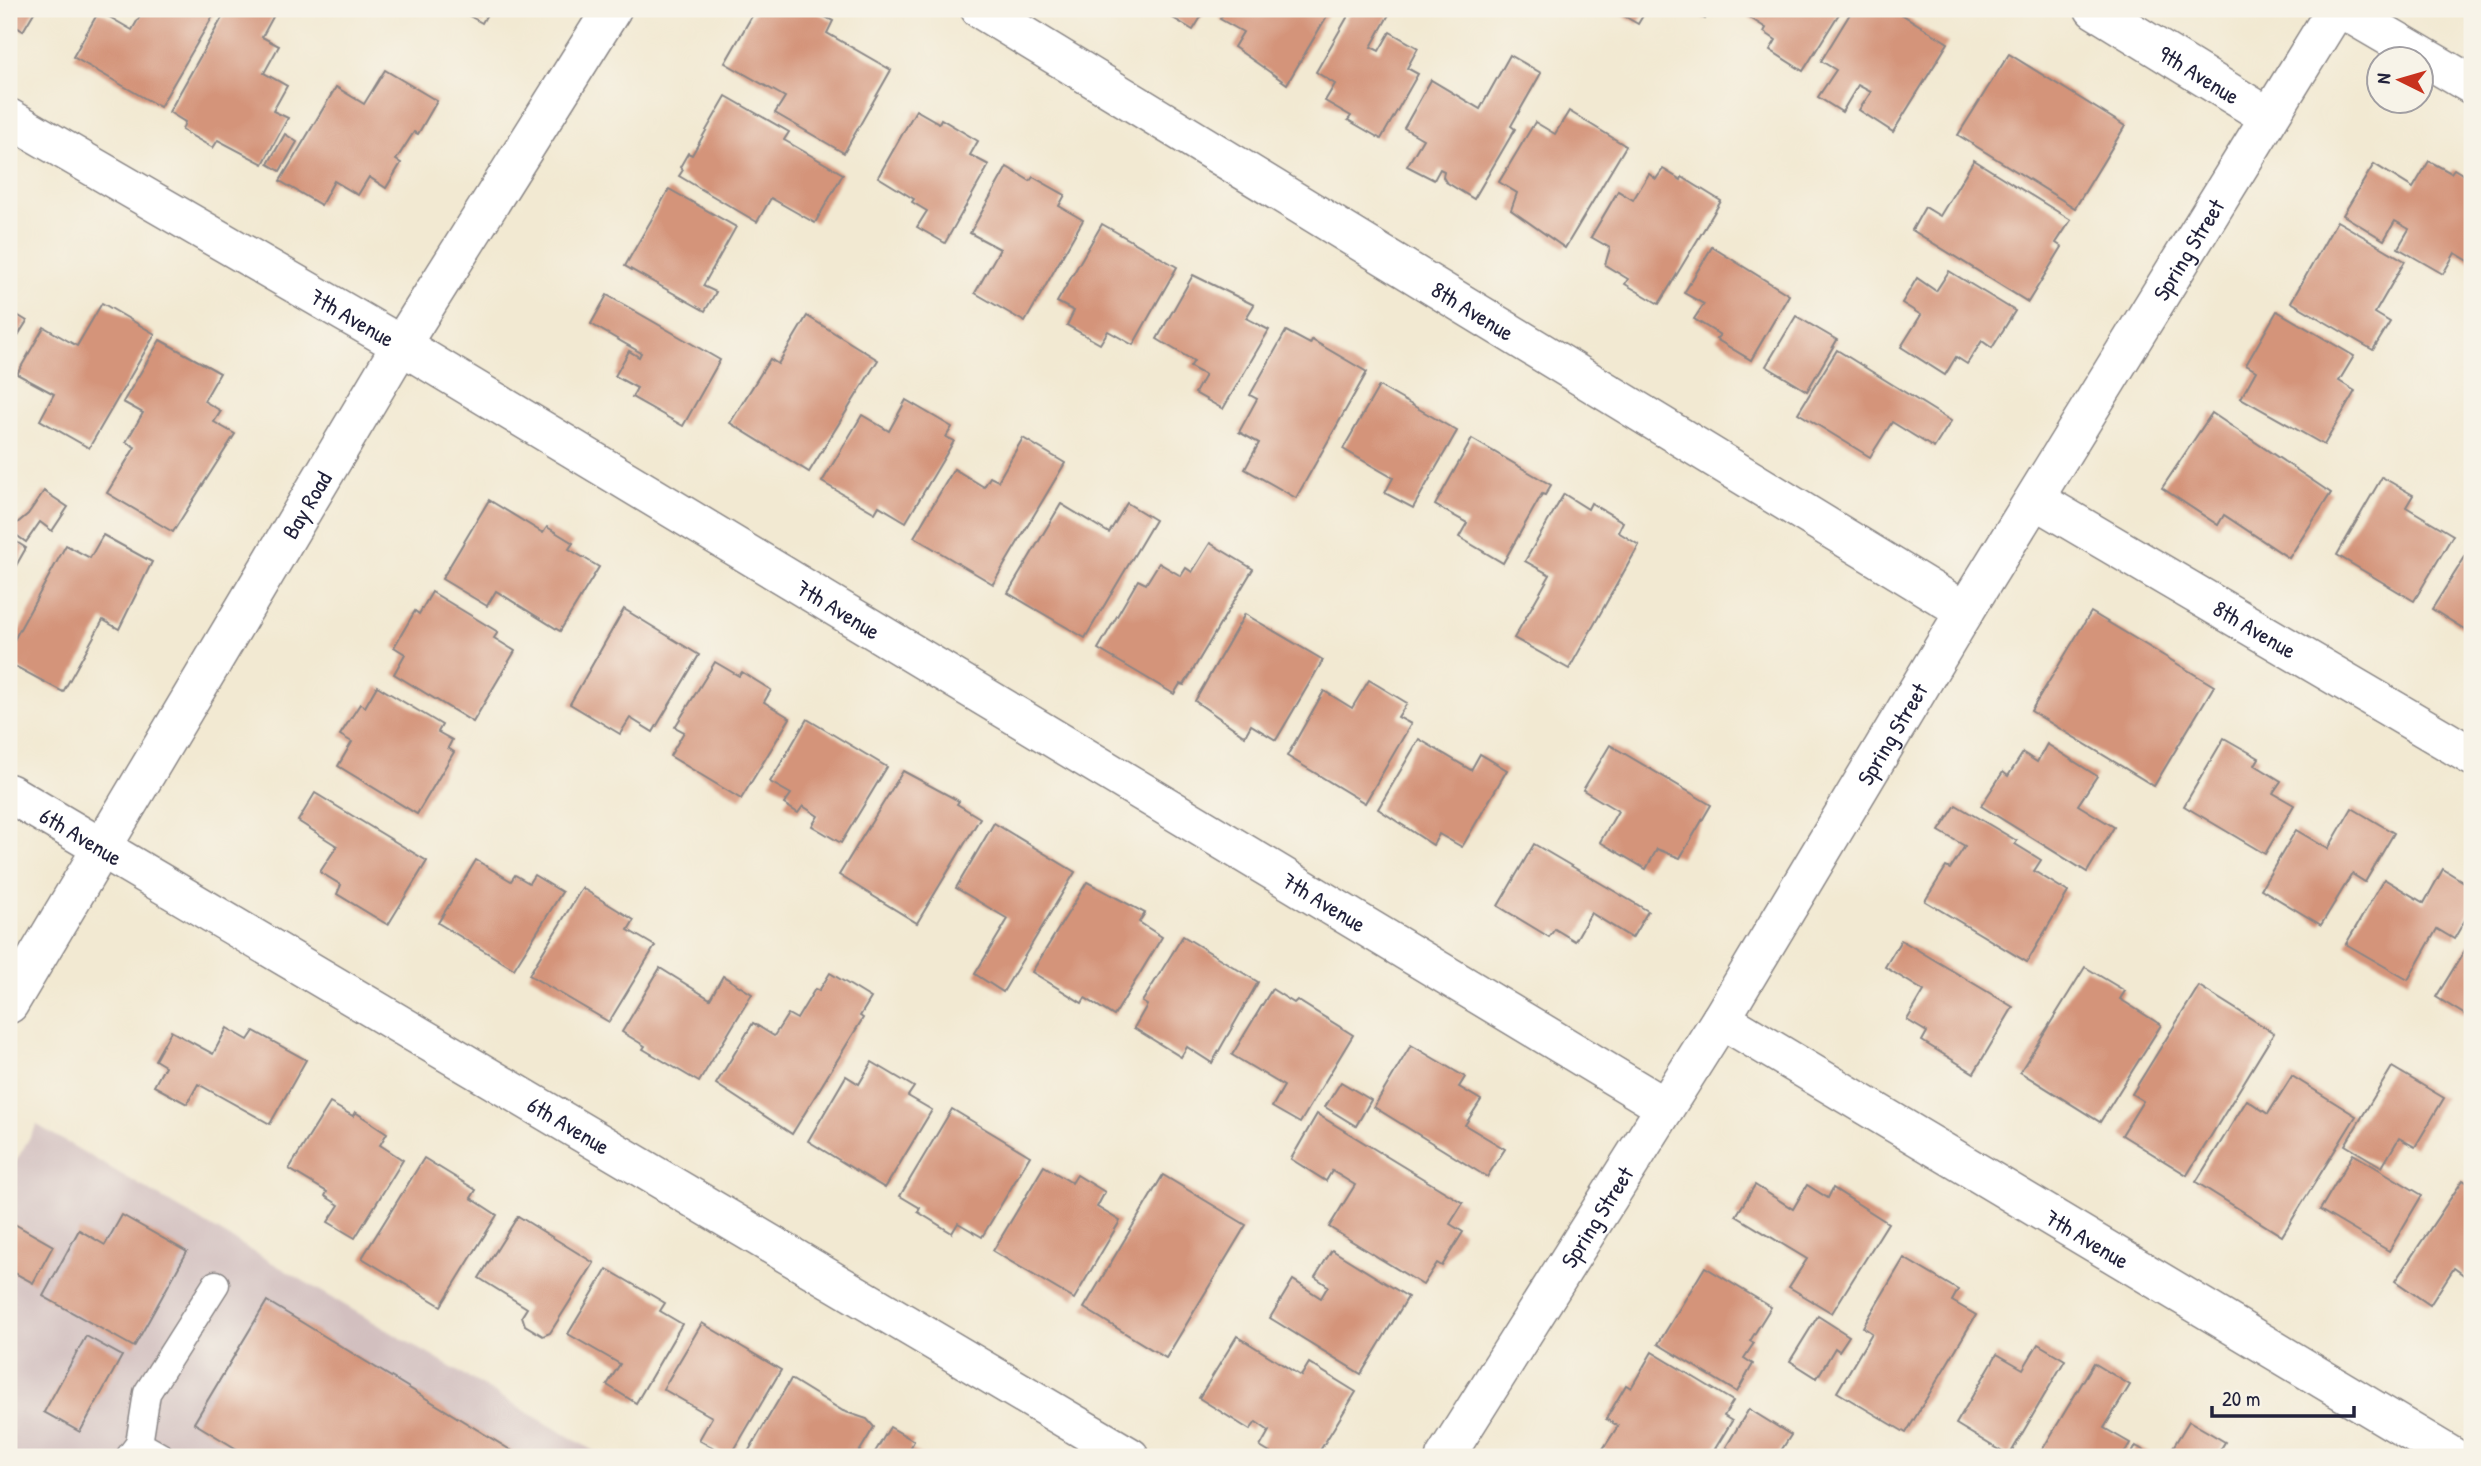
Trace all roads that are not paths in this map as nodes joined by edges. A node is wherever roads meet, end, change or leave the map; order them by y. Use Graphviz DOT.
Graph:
graph roads {
  1 [pos="611,9"];
  2 [pos="980,9"];
  3 [pos="2094,9"];
  4 [pos="2336,9"];
  5 [pos="2342,9"];
  6 [pos="2472,85"];
  7 [pos="2269,117"];
  8 [pos="9,118"];
  9 [pos="401,345"];
  10 [pos="2036,500"];
  11 [pos="1965,611"];
  12 [pos="2472,756"];
  13 [pos="9,793"];
  14 [pos="103,849"];
  15 [pos="9,1004"];
  16 [pos="1721,1019"];
  17 [pos="1665,1107"];
  18 [pos="216,1284"];
  19 [pos="143,1453"];
  20 [pos="1130,1457"];
  21 [pos="1446,1457"];
  22 [pos="2453,1457"];
  1 -- 9 [label="street, Bay Road"];
  2 -- 11 [label="street, 8th Avenue"];
  3 -- 7 [label="street, 9th Avenue"];
  4 -- 7 [label="street, Spring Street"];
  5 -- 6 [label="street"];
  7 -- 10 [label="street, Spring Street"];
  8 -- 9 [label="street, 7th Avenue"];
  9 -- 14 [label="street, Bay Road"];
  9 -- 17 [label="street, 7th Avenue"];
  10 -- 11 [label="street, Spring Street"];
  10 -- 12 [label="street, 8th Avenue"];
  11 -- 16 [label="street, Spring Street"];
  13 -- 14 [label="street, 6th Avenue"];
  14 -- 15 [label="street, Bay Road"];
  14 -- 20 [label="street, 6th Avenue"];
  16 -- 17 [label="street, Spring Street"];
  16 -- 22 [label="street, 7th Avenue"];
  17 -- 21 [label="street, Spring Street"];
  18 -- 19 [label="lane"];
}
